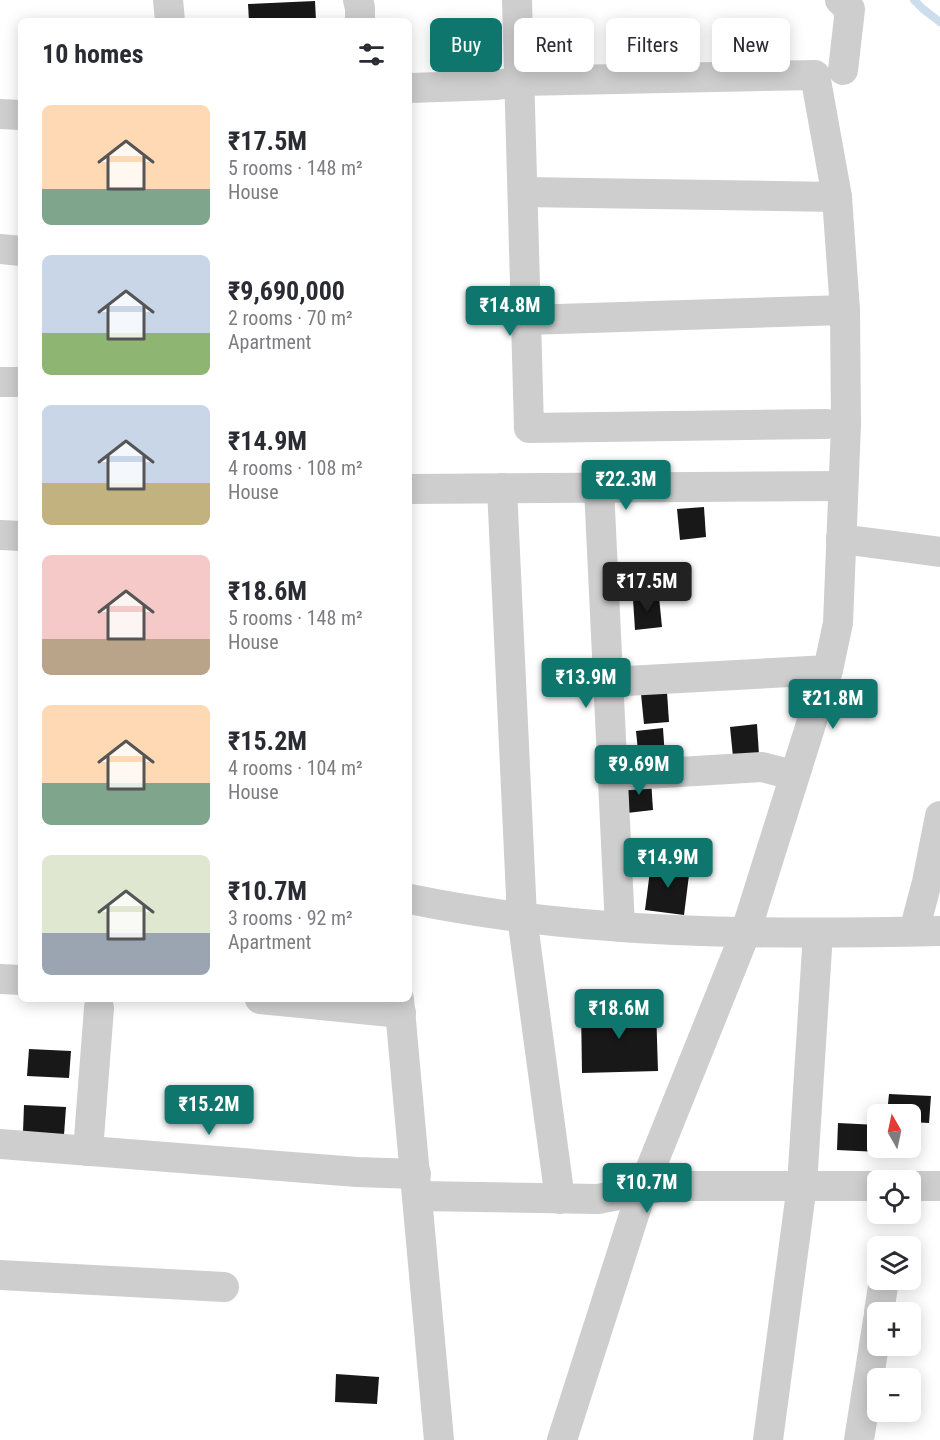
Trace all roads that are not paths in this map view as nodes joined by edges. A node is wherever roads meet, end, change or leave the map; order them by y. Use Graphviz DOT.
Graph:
graph roads {
  1 [pos="168,0"];
  2 [pos="358,0"];
  3 [pos="517,0"];
  4 [pos="840,0"];
  5 [pos="170,18"];
  6 [pos="360,18"];
  7 [pos="843,70"];
  8 [pos="520,81"];
  9 [pos="412,88"];
  10 [pos="0,114"];
  11 [pos="18,115"];
  12 [pos="523,192"];
  13 [pos="837,197"];
  14 [pos="0,249"];
  15 [pos="18,251"];
  16 [pos="845,310"];
  17 [pos="526,320"];
  18 [pos="0,382"];
  19 [pos="18,382"];
  20 [pos="826,424"];
  21 [pos="842,486"];
  22 [pos="502,488"];
  23 [pos="599,488"];
  24 [pos="412,489"];
  25 [pos="0,535"];
  26 [pos="18,536"];
  27 [pos="841,539"];
  28 [pos="940,552"];
  29 [pos="828,670"];
  30 [pos="609,682"];
  31 [pos="793,775"];
  32 [pos="613,776"];
  33 [pos="940,816"];
  34 [pos="412,899"];
  35 [pos="522,917"];
  36 [pos="620,927"];
  37 [pos="927,931"];
  38 [pos="818,933"];
  39 [pos="745,934"];
  40 [pos="0,979"];
  41 [pos="18,980"];
  42 [pos="320,1002"];
  43 [pos="400,1006"];
  44 [pos="99,1008"];
  45 [pos="0,1144"];
  46 [pos="88,1151"];
  47 [pos="417,1185"];
  48 [pos="802,1185"];
  49 [pos="867,1186"];
  50 [pos="921,1186"];
  51 [pos="940,1186"];
  52 [pos="642,1191"];
  53 [pos="560,1199"];
  54 [pos="0,1275"];
  55 [pos="224,1287"];
  56 [pos="872,1356"];
  57 [pos="439,1440"];
  58 [pos="562,1440"];
  59 [pos="768,1440"];
  60 [pos="859,1440"];
  1 -- 5 [label="street"];
  2 -- 6 [label="street"];
  3 -- 8 [label="street"];
  4 -- 7 [label="street"];
  8 -- 9 [label="street"];
  8 -- 12 [label="street"];
  8 -- 13 [label="street"];
  10 -- 11 [label="street"];
  12 -- 13 [label="street"];
  12 -- 17 [label="street"];
  13 -- 16 [label="street"];
  14 -- 15 [label="street"];
  16 -- 17 [label="street"];
  16 -- 21 [label="street"];
  17 -- 20 [label="street"];
  18 -- 19 [label="street"];
  21 -- 23 [label="street"];
  21 -- 27 [label="street"];
  22 -- 23 [label="street"];
  22 -- 24 [label="street"];
  22 -- 35 [label="street"];
  23 -- 30 [label="street"];
  25 -- 26 [label="street"];
  27 -- 28 [label="street"];
  27 -- 29 [label="street"];
  29 -- 30 [label="street"];
  29 -- 31 [label="street"];
  30 -- 32 [label="street"];
  31 -- 32 [label="street"];
  31 -- 39 [label="street"];
  32 -- 36 [label="street"];
  33 -- 37 [label="street"];
  34 -- 35 [label="street"];
  35 -- 36 [label="street"];
  35 -- 53 [label="street"];
  36 -- 39 [label="street"];
  37 -- 38 [label="street"];
  38 -- 39 [label="street"];
  38 -- 48 [label="street"];
  39 -- 52 [label="street"];
  40 -- 41 [label="street"];
  42 -- 43 [label="street"];
  43 -- 47 [label="street"];
  44 -- 46 [label="street"];
  45 -- 46 [label="street"];
  46 -- 47 [label="street"];
  47 -- 53 [label="street"];
  47 -- 57 [label="street"];
  48 -- 49 [label="street"];
  48 -- 52 [label="street"];
  48 -- 59 [label="street"];
  50 -- 51 [label="street"];
  52 -- 53 [label="street"];
  52 -- 58 [label="street"];
  54 -- 55 [label="street"];
  56 -- 60 [label="street"];
}
